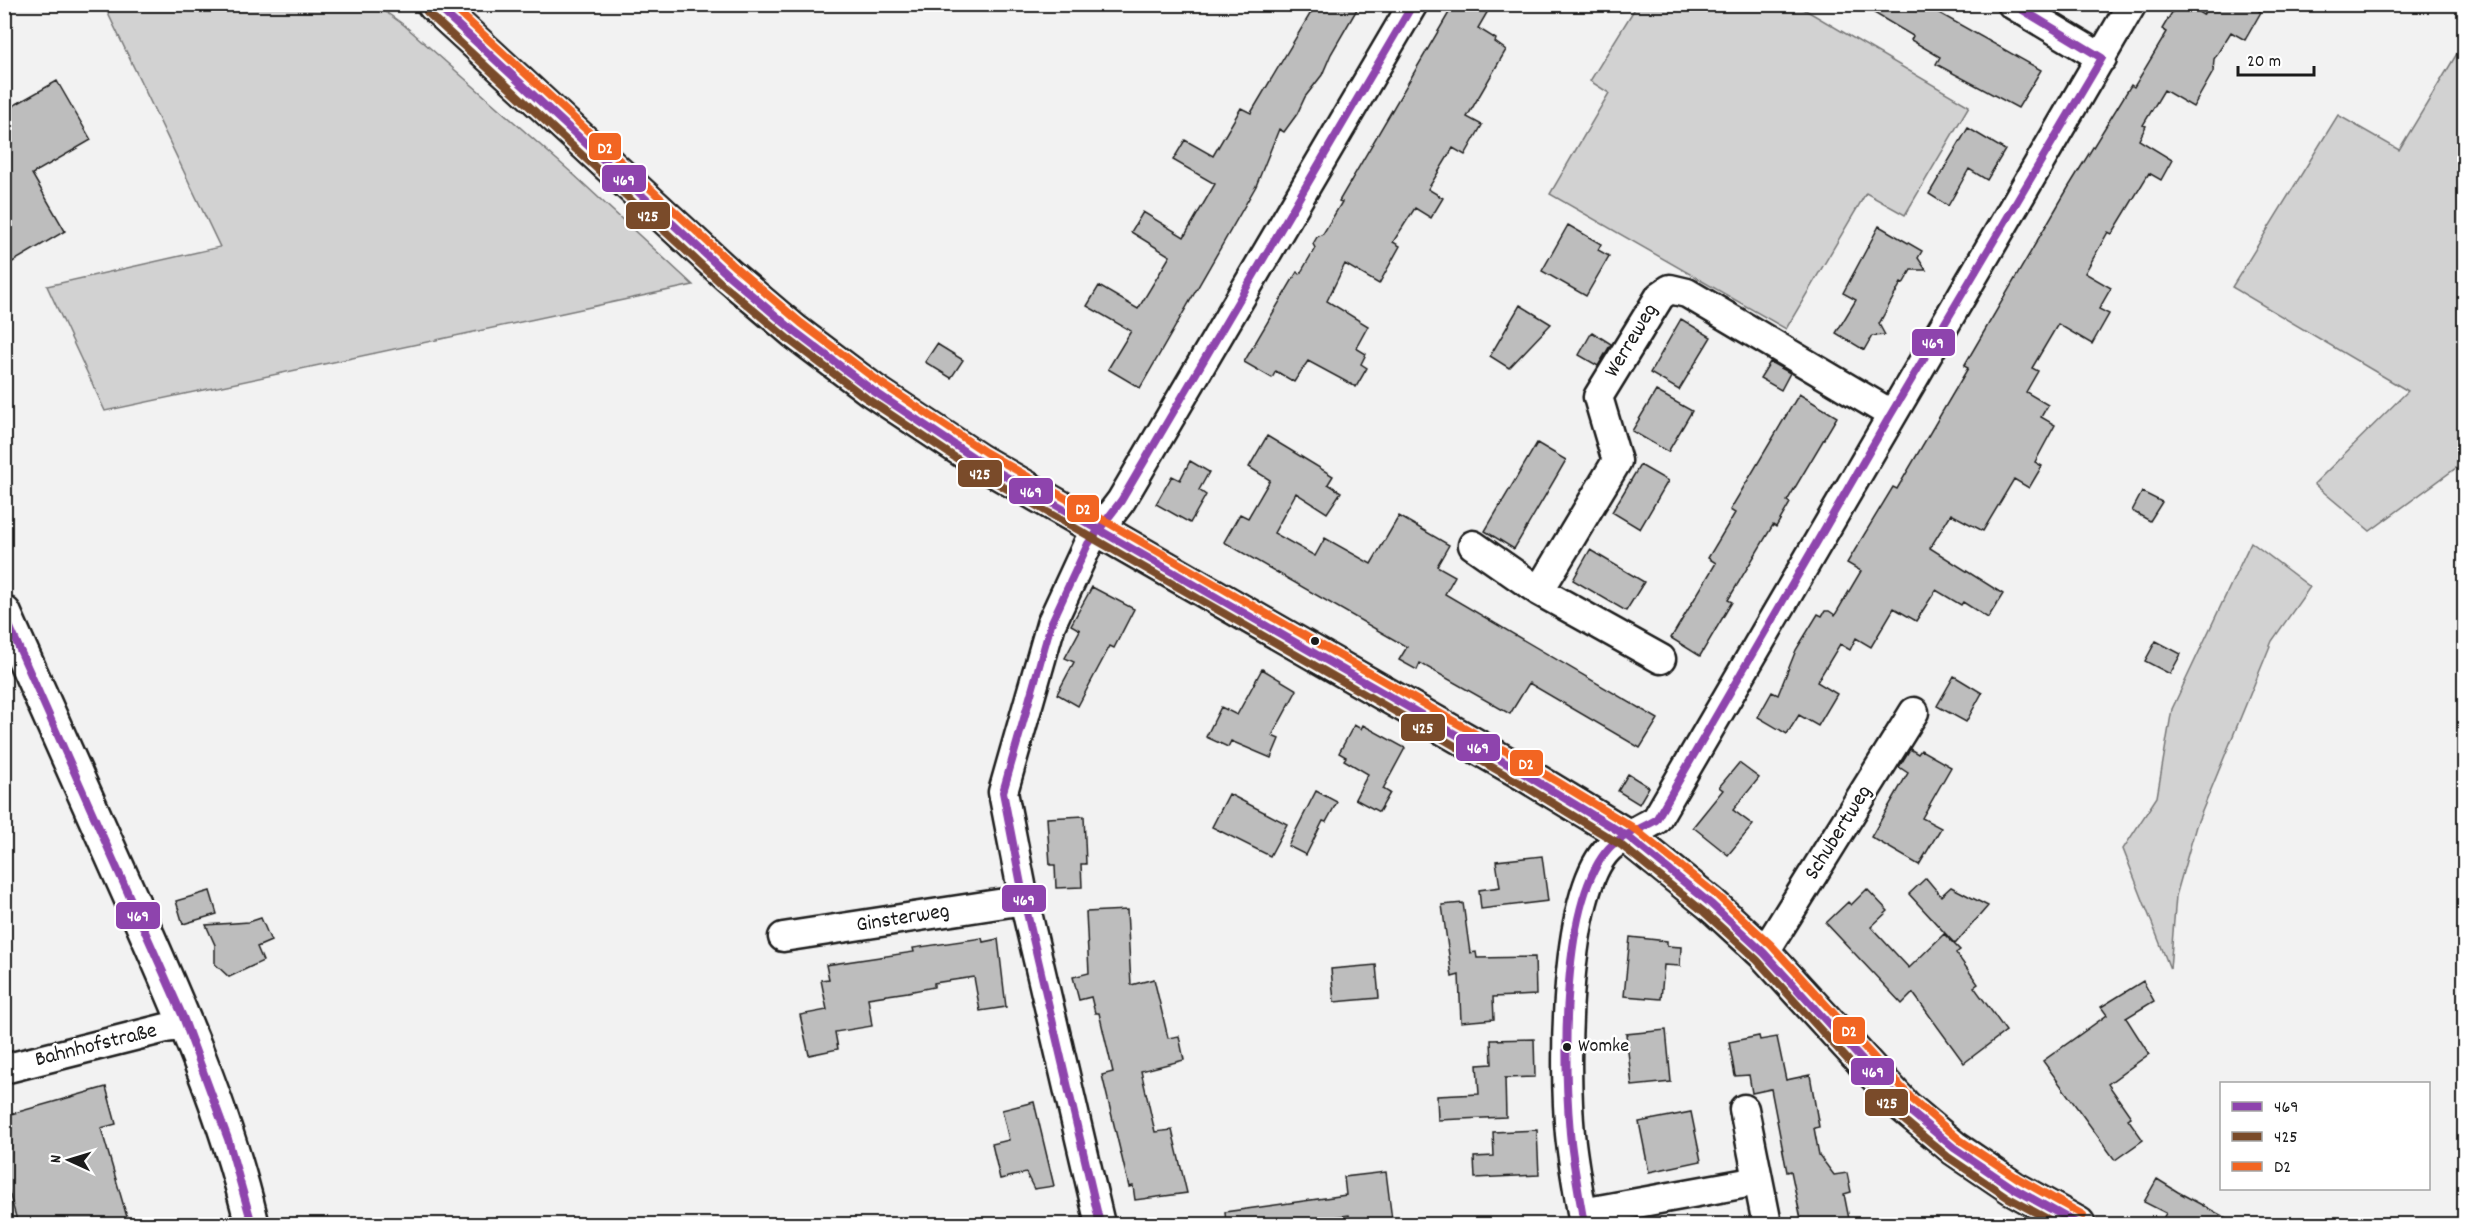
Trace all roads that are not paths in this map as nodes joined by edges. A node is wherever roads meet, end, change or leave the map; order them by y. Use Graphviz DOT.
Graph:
graph roads {
  1 [pos="434,4"];
  2 [pos="1413,4"];
  3 [pos="2012,4"];
  4 [pos="2132,4"];
  5 [pos="2102,58"];
  6 [pos="1891,414"];
  7 [pos="1098,529"];
  8 [pos="1473,545"];
  9 [pos="1539,591"];
  10 [pos="4,613"];
  11 [pos="1661,659"];
  12 [pos="1914,712"];
  13 [pos="1627,836"];
  14 [pos="1024,900"];
  15 [pos="783,937"];
  16 [pos="1764,953"];
  17 [pos="188,1025"];
  18 [pos="4,1069"];
  19 [pos="1744,1109"];
  20 [pos="1758,1180"];
  21 [pos="1583,1219"];
  22 [pos="252,1224"];
  23 [pos="1100,1224"];
  24 [pos="1767,1224"];
  25 [pos="2078,1224"];
  1 -- 7 [label="main road"];
  2 -- 7 [label="street"];
  3 -- 5 [label="street"];
  4 -- 5 [label="street"];
  5 -- 6 [label="street"];
  6 -- 9 [label="street, Werreweg"];
  6 -- 13 [label="street"];
  7 -- 13 [label="main road"];
  7 -- 14 [label="street"];
  8 -- 9 [label="street"];
  9 -- 11 [label="street"];
  10 -- 17 [label="main road"];
  12 -- 16 [label="street, Schubertweg"];
  13 -- 16 [label="main road"];
  13 -- 21 [label="street"];
  14 -- 15 [label="street, Ginsterweg"];
  14 -- 23 [label="street"];
  16 -- 25 [label="main road"];
  17 -- 18 [label="street, Bahnhofstraße"];
  17 -- 22 [label="main road"];
  19 -- 20 [label="street"];
  20 -- 21 [label="street"];
  20 -- 24 [label="street"];
}
